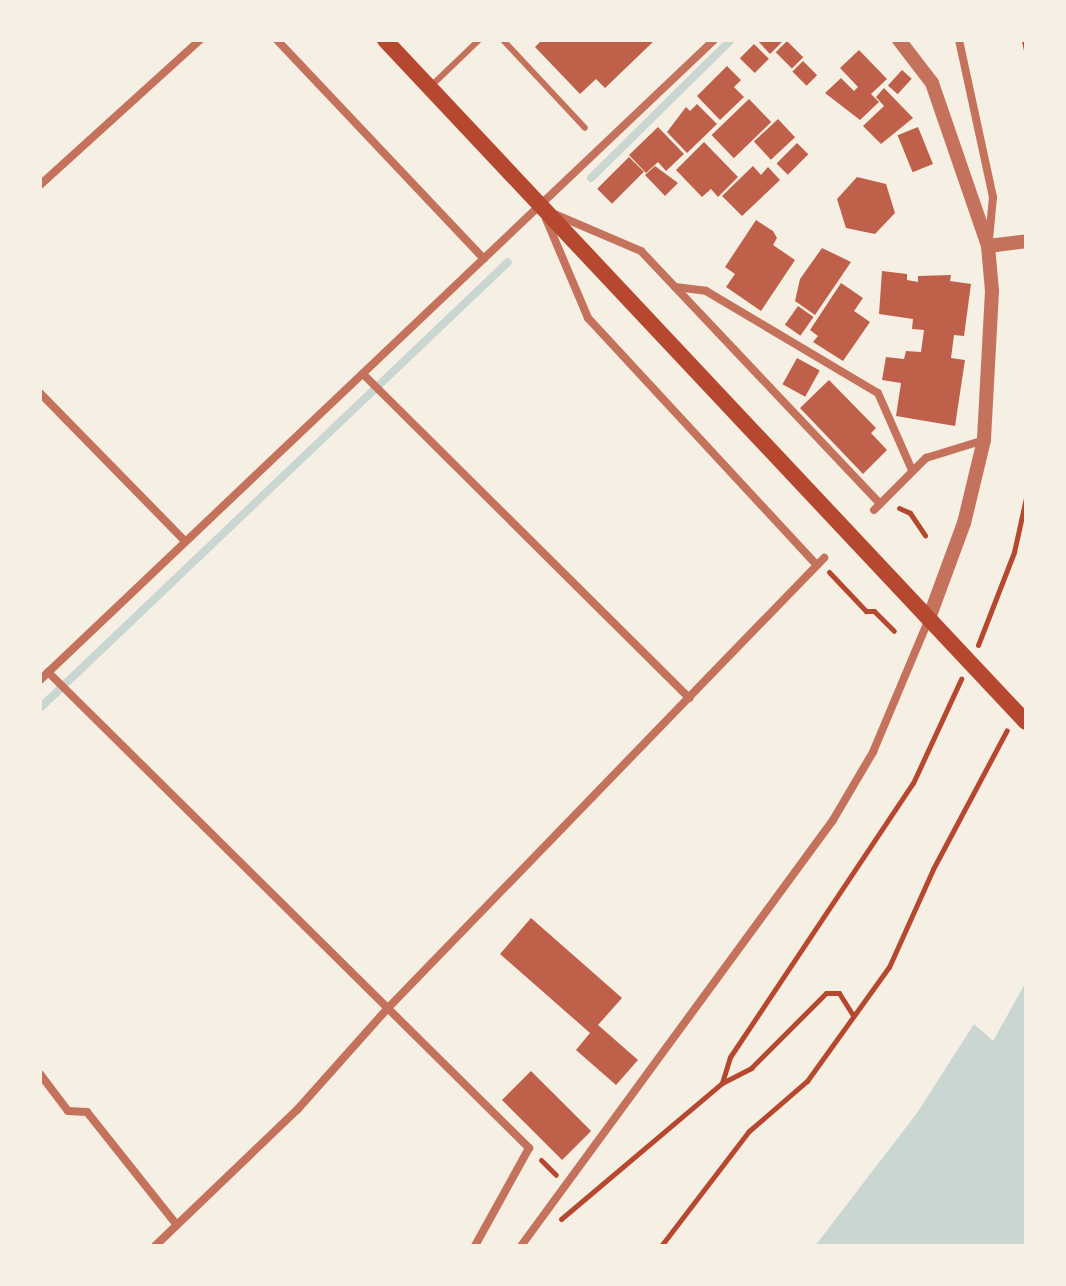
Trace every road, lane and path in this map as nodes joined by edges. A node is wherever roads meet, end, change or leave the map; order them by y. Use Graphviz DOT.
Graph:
graph roads {
  1 [pos="200,40"];
  2 [pos="277,40"];
  3 [pos="385,40"];
  4 [pos="479,40"];
  5 [pos="503,40"];
  6 [pos="714,40"];
  7 [pos="899,40"];
  8 [pos="959,40"];
  9 [pos="1024,40"];
  10 [pos="1026,50"];
  11 [pos="430,88"];
  12 [pos="585,128"];
  13 [pos="40,185"];
  14 [pos="541,207"];
  15 [pos="1026,241"];
  16 [pos="988,246"];
  17 [pos="484,259"];
  18 [pos="674,286"];
  19 [pos="363,374"];
  20 [pos="40,393"];
  21 [pos="984,440"];
  22 [pos="912,470"];
  23 [pos="1026,498"];
  24 [pos="906,511"];
  25 [pos="925,535"];
  26 [pos="184,540"];
  27 [pos="820,562"];
  28 [pos="929,618"];
  29 [pos="894,631"];
  30 [pos="973,655"];
  31 [pos="966,669"];
  32 [pos="48,672"];
  33 [pos="40,680"];
  34 [pos="689,698"];
  35 [pos="1020,719"];
  36 [pos="388,1008"];
  37 [pos="853,1015"];
  38 [pos="40,1074"];
  39 [pos="722,1083"];
  40 [pos="529,1148"];
  41 [pos="567,1186"];
  42 [pos="177,1225"];
  43 [pos="534,1229"];
  44 [pos="155,1246"];
  45 [pos="475,1246"];
  46 [pos="521,1246"];
  47 [pos="661,1246"];
  1 -- 13 [label="street"];
  2 -- 17 [label="street"];
  3 -- 11 [label="main road"];
  4 -- 11 [label="lane"];
  5 -- 12 [label="lane"];
  6 -- 14 [label="street"];
  7 -- 16 [label="street"];
  8 -- 16 [label="street"];
  9 -- 10 [label="path"];
  11 -- 14 [label="main road"];
  14 -- 17 [label="street"];
  14 -- 18 [label="street"];
  14 -- 27 [label="street"];
  14 -- 28 [label="main road"];
  15 -- 16 [label="street"];
  16 -- 21 [label="street"];
  17 -- 19 [label="street"];
  18 -- 22 [label="street"];
  18 -- 22 [label="street"];
  19 -- 26 [label="street"];
  19 -- 34 [label="street"];
  20 -- 26 [label="street"];
  21 -- 22 [label="street"];
  21 -- 28 [label="street"];
  23 -- 30 [label="path"];
  24 -- 25 [label="path"];
  26 -- 32 [label="street"];
  27 -- 29 [label="path"];
  27 -- 34 [label="street"];
  28 -- 35 [label="main road"];
  28 -- 41 [label="street"];
  31 -- 39 [label="path"];
  32 -- 33 [label="street"];
  32 -- 36 [label="street"];
  34 -- 36 [label="street"];
  35 -- 37 [label="path"];
  36 -- 40 [label="street"];
  36 -- 42 [label="street"];
  37 -- 39 [label="path"];
  37 -- 47 [label="path"];
  38 -- 42 [label="street"];
  39 -- 43 [label="path"];
  40 -- 41 [label="path"];
  40 -- 45 [label="street"];
  41 -- 43 [label="street"];
  42 -- 44 [label="street"];
  43 -- 46 [label="street"];
}
